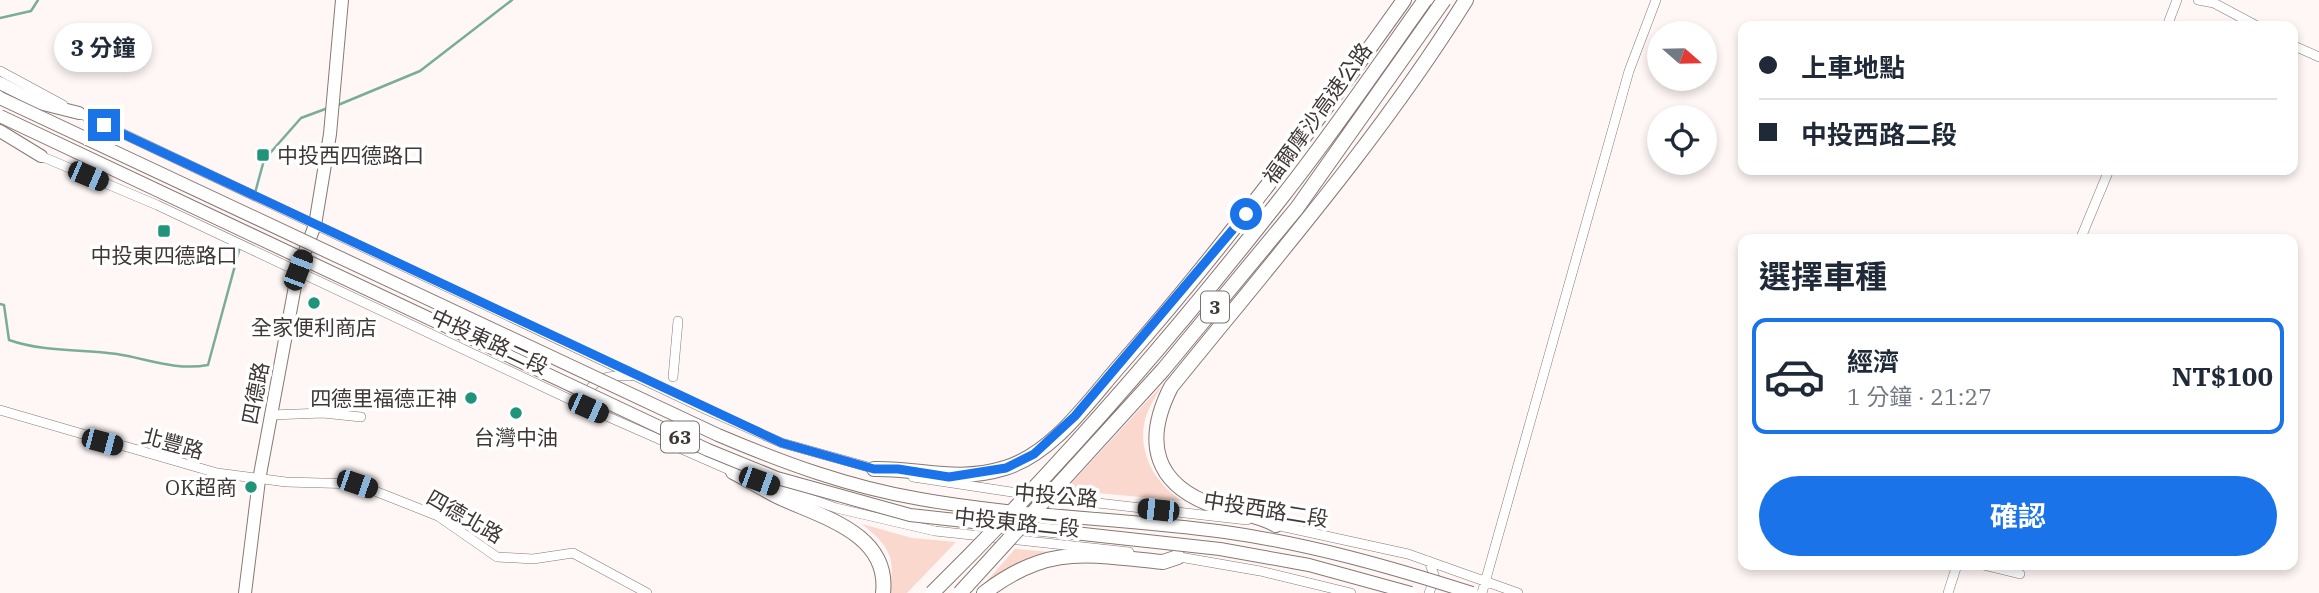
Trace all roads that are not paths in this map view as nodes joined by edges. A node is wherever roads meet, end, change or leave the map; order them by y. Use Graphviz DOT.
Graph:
graph roads {
  1 [pos="342,0"];
  2 [pos="1404,0"];
  3 [pos="1424,0"];
  4 [pos="1444,0"];
  5 [pos="1466,0"];
  6 [pos="1656,0"];
  7 [pos="2177,0"];
  8 [pos="2198,0"];
  9 [pos="2168,21"];
  10 [pos="2248,21"];
  11 [pos="2298,48"];
  12 [pos="2319,57"];
  13 [pos="0,71"];
  14 [pos="0,83"];
  15 [pos="0,98"];
  16 [pos="79,113"];
  17 [pos="0,116"];
  18 [pos="0,131"];
  19 [pos="0,138"];
  20 [pos="41,156"];
  21 [pos="2107,175"];
  22 [pos="315,225"];
  23 [pos="2082,234"];
  24 [pos="298,270"];
  25 [pos="678,321"];
  26 [pos="635,377"];
  27 [pos="673,377"];
  28 [pos="588,408"];
  29 [pos="0,410"];
  30 [pos="271,415"];
  31 [pos="361,417"];
  32 [pos="874,469"];
  33 [pos="733,472"];
  34 [pos="258,480"];
  35 [pos="1276,525"];
  36 [pos="1178,557"];
  37 [pos="1429,561"];
  38 [pos="1955,570"];
  39 [pos="2004,570"];
  40 [pos="2020,574"];
  41 [pos="1485,580"];
  42 [pos="245,593"];
  43 [pos="647,593"];
  44 [pos="883,593"];
  45 [pos="932,593"];
  46 [pos="960,593"];
  47 [pos="985,593"];
  48 [pos="1351,593"];
  49 [pos="1411,593"];
  50 [pos="1429,593"];
  51 [pos="1472,593"];
  52 [pos="1482,593"];
  53 [pos="1518,593"];
  54 [pos="1948,593"];
  1 -- 22 [label="main road, 四德路"];
  2 -- 32 [label="highway"];
  3 -- 45 [label="highway, 福爾摩沙高速公路 / 3, bridge"];
  4 -- 46 [label="highway, 福爾摩沙高速公路 / 3, bridge"];
  5 -- 35 [label="highway"];
  6 -- 41 [label="street"];
  7 -- 9 [label="street"];
  8 -- 10 [label="street"];
  11 -- 12 [label="street"];
  13 -- 16 [label="street, 中投西路二段"];
  14 -- 16 [label="main road"];
  15 -- 51 [label="main road, 中投公路 / 63, bridge"];
  16 -- 22 [label="street, 中投西路二段"];
  17 -- 49 [label="main road, 中投公路 / 63, bridge"];
  18 -- 20 [label="main road"];
  19 -- 20 [label="street, 中投東路二段"];
  20 -- 24 [label="street, 中投東路二段"];
  21 -- 23 [label="street"];
  22 -- 24 [label="main road, 四德路"];
  22 -- 26 [label="street, 中投西路二段"];
  24 -- 28 [label="street, 中投東路二段"];
  24 -- 30 [label="main road, 四德路"];
  25 -- 27 [label="street"];
  26 -- 28 [label="street"];
  26 -- 32 [label="street, 中投西路二段"];
  28 -- 33 [label="street, 中投東路二段"];
  29 -- 34 [label="street, 北豐路"];
  30 -- 31 [label="street"];
  30 -- 34 [label="main road, 四德路"];
  32 -- 35 [label="street, 中投西路二段"];
  33 -- 36 [label="street, 中投東路二段"];
  33 -- 44 [label="highway"];
  34 -- 42 [label="main road, 四德路"];
  34 -- 43 [label="street, 四德北路"];
  35 -- 37 [label="street, 中投西路二段"];
  36 -- 47 [label="highway"];
  36 -- 48 [label="street, 中投東路二段"];
  37 -- 41 [label="street, 中投西路二段"];
  37 -- 50 [label="street"];
  38 -- 54 [label="street"];
  39 -- 40 [label="street"];
  41 -- 52 [label="street"];
  41 -- 53 [label="street, 中投西路二段"];
}
